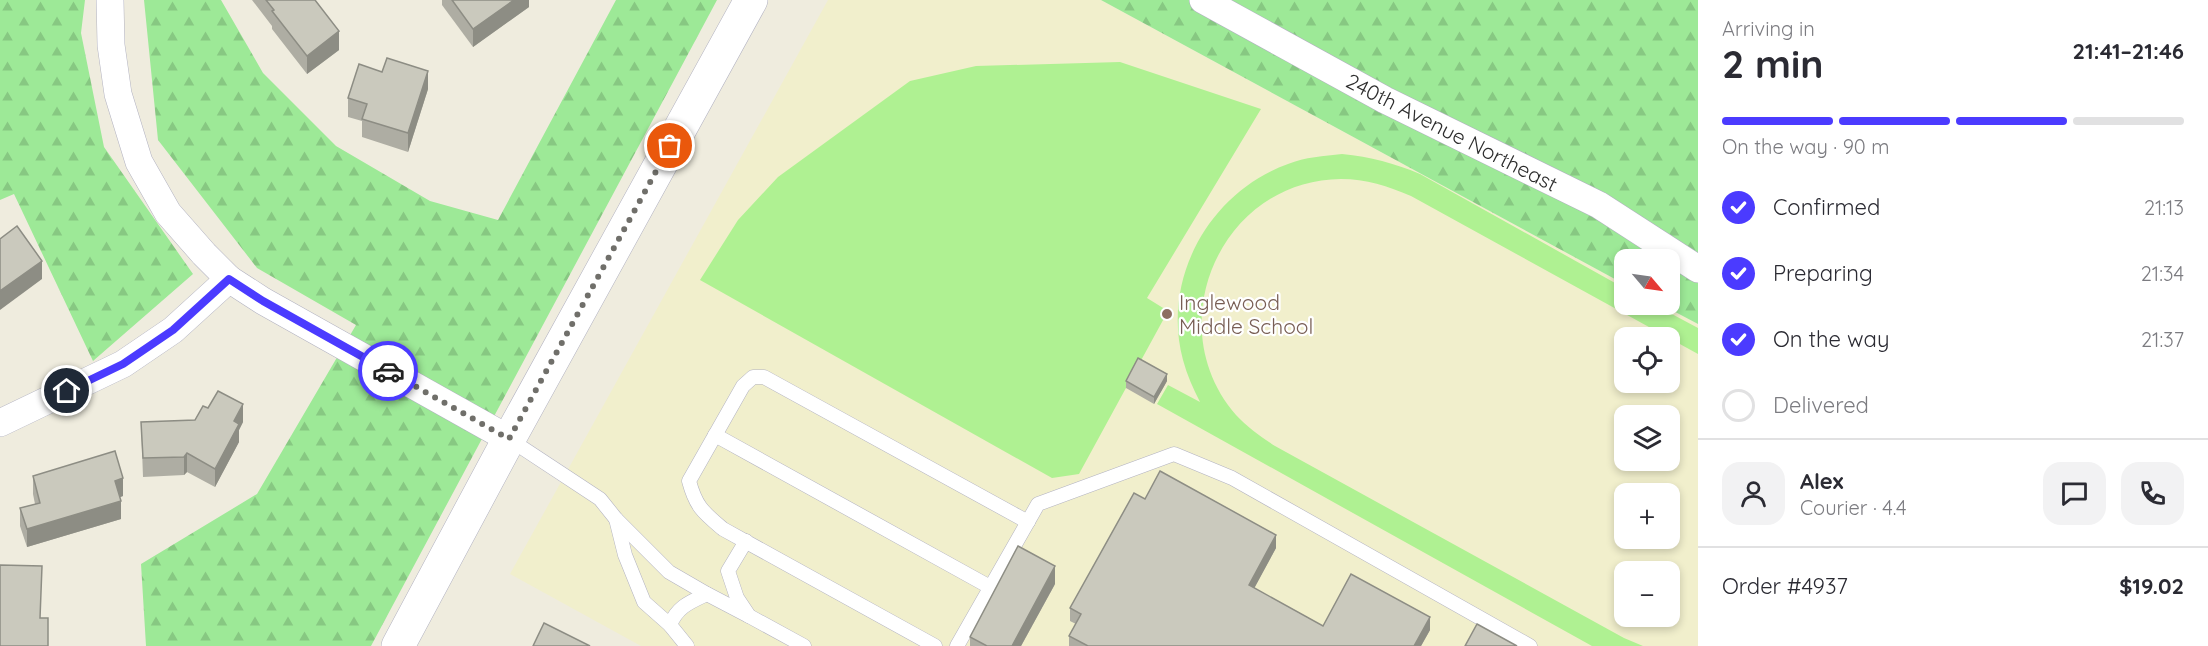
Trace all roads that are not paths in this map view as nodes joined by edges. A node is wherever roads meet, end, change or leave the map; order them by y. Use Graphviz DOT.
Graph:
graph roads {
  1 [pos="110,0"];
  2 [pos="751,0"];
  3 [pos="1203,0"];
  4 [pos="1698,269"];
  5 [pos="229,279"];
  6 [pos="0,423"];
  7 [pos="715,435"];
  8 [pos="509,439"];
  9 [pos="616,519"];
  10 [pos="1028,522"];
  11 [pos="746,541"];
  12 [pos="990,587"];
  13 [pos="707,594"];
  14 [pos="750,616"];
  15 [pos="670,625"];
  16 [pos="398,646"];
  17 [pos="687,646"];
  18 [pos="804,646"];
  19 [pos="935,646"];
  20 [pos="957,646"];
  21 [pos="1530,646"];
  1 -- 5 [label="street"];
  2 -- 8 [label="street"];
  3 -- 4 [label="street, 240th Avenue Northeast"];
  5 -- 6 [label="street"];
  5 -- 8 [label="street"];
  7 -- 10 [label="lane"];
  7 -- 11 [label="lane"];
  7 -- 12 [label="lane"];
  8 -- 9 [label="lane"];
  8 -- 16 [label="street"];
  9 -- 13 [label="lane"];
  9 -- 15 [label="lane"];
  10 -- 12 [label="lane"];
  10 -- 21 [label="lane"];
  11 -- 14 [label="lane"];
  11 -- 19 [label="lane"];
  12 -- 20 [label="lane"];
  13 -- 14 [label="lane"];
  13 -- 15 [label="lane"];
  14 -- 18 [label="lane"];
  15 -- 17 [label="lane"];
}
